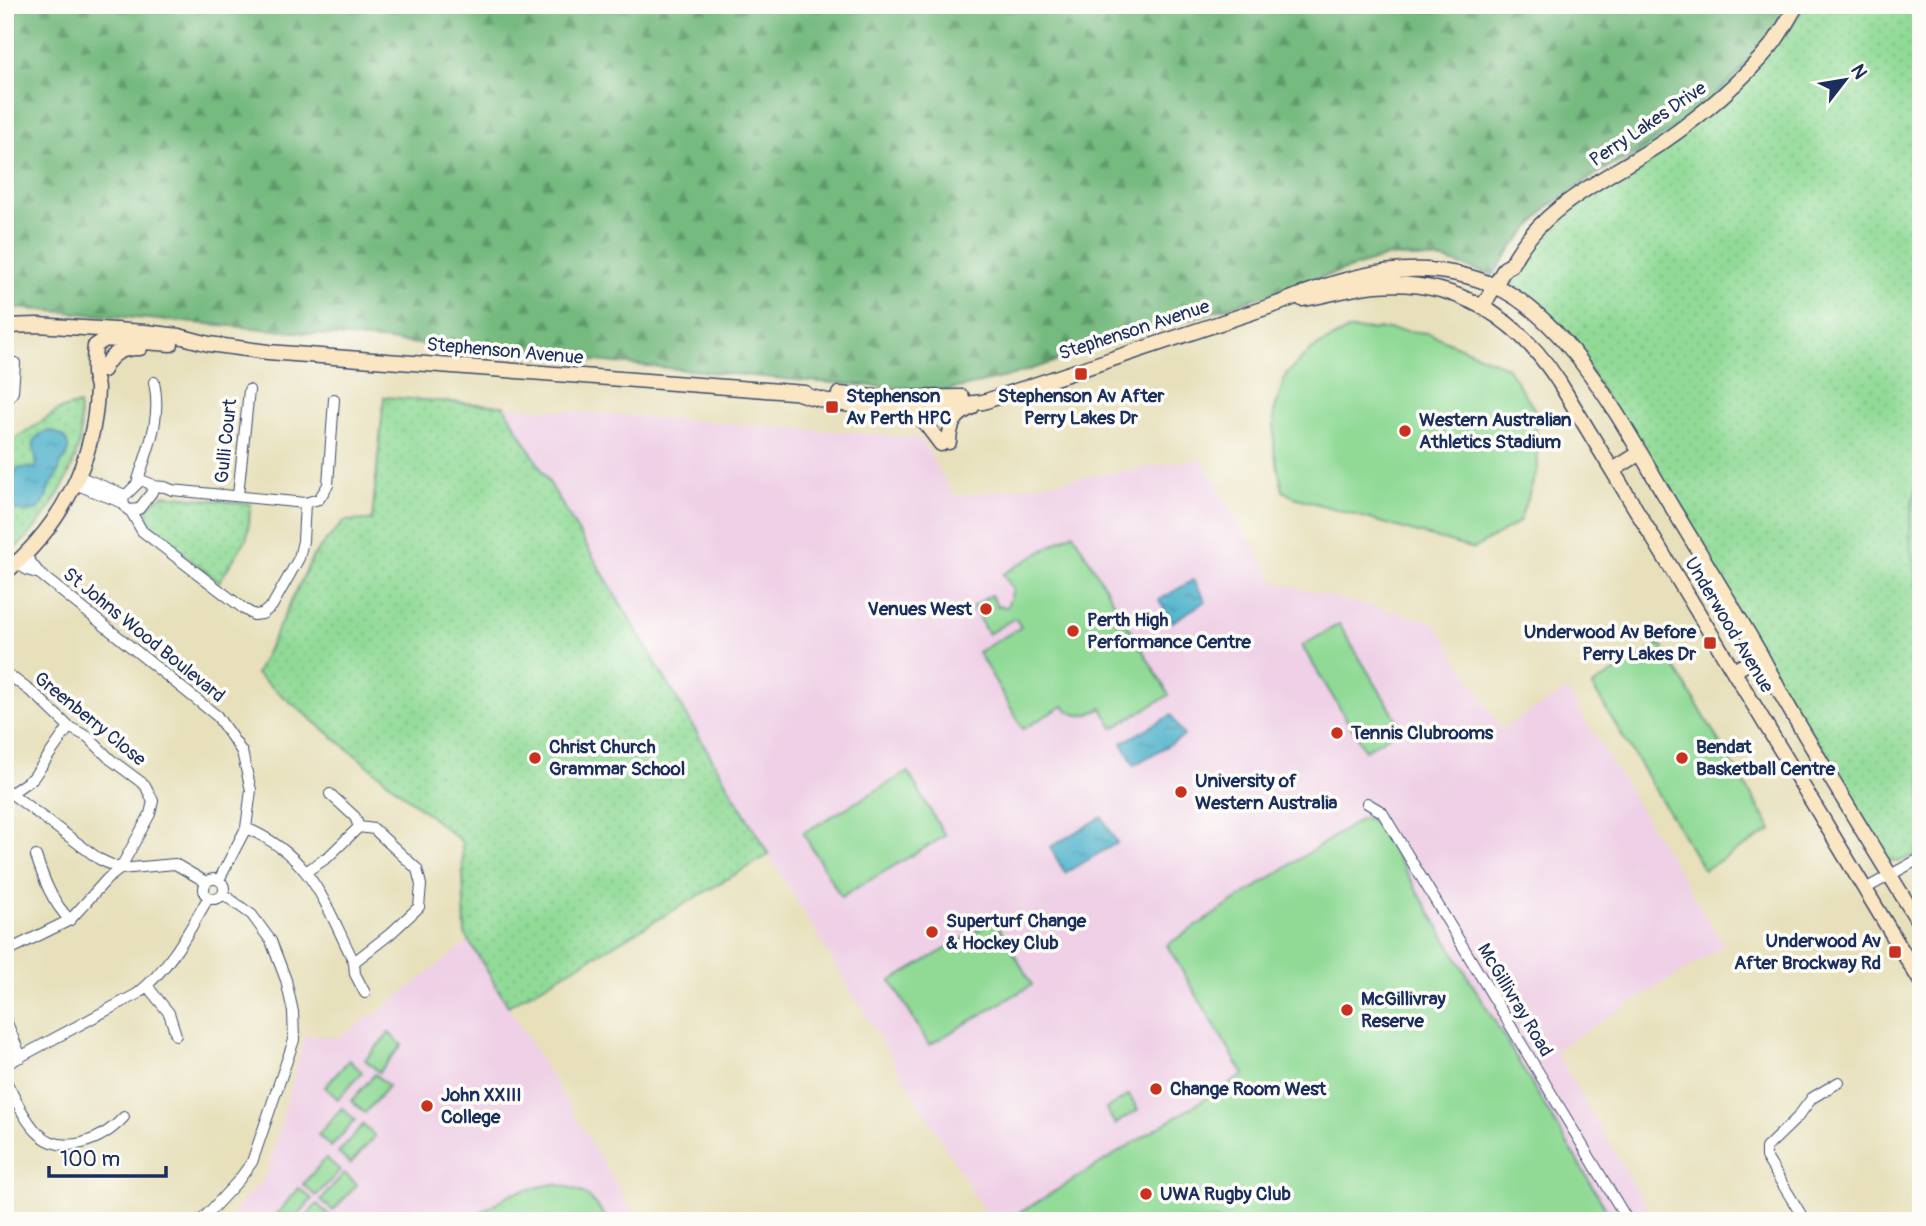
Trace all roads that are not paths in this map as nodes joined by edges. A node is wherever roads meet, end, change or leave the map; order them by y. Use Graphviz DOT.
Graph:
graph roads {
  1 [pos="1797,5"];
  2 [pos="1498,288"];
  3 [pos="1280,303"];
  4 [pos="1487,309"];
  5 [pos="37,325"];
  6 [pos="5,326"];
  7 [pos="119,330"];
  8 [pos="5,333"];
  9 [pos="103,339"];
  10 [pos="209,344"];
  11 [pos="186,345"];
  12 [pos="15,363"];
  13 [pos="100,377"];
  14 [pos="154,382"];
  15 [pos="249,390"];
  16 [pos="798,393"];
  17 [pos="1001,395"];
  18 [pos="334,399"];
  19 [pos="983,402"];
  20 [pos="5,404"];
  21 [pos="903,408"];
  22 [pos="1640,453"];
  23 [pos="1613,470"];
  24 [pos="77,480"];
  25 [pos="147,486"];
  26 [pos="238,495"];
  27 [pos="305,503"];
  28 [pos="129,504"];
  29 [pos="21,559"];
  30 [pos="5,573"];
  31 [pos="1761,655"];
  32 [pos="1734,671"];
  33 [pos="5,672"];
  34 [pos="69,727"];
  35 [pos="7,793"];
  36 [pos="330,794"];
  37 [pos="1367,803"];
  38 [pos="359,827"];
  39 [pos="246,828"];
  40 [pos="36,856"];
  41 [pos="1921,858"];
  42 [pos="120,869"];
  43 [pos="307,871"];
  44 [pos="1890,874"];
  45 [pos="219,880"];
  46 [pos="206,882"];
  47 [pos="1865,889"];
  48 [pos="223,894"];
  49 [pos="208,898"];
  50 [pos="70,920"];
  51 [pos="1921,926"];
  52 [pos="5,952"];
  53 [pos="354,962"];
  54 [pos="1921,982"];
  55 [pos="147,986"];
  56 [pos="365,993"];
  57 [pos="5,1018"];
  58 [pos="176,1035"];
  59 [pos="21,1057"];
  60 [pos="5,1065"];
  61 [pos="5,1080"];
  62 [pos="1839,1082"];
  63 [pos="124,1117"];
  64 [pos="201,1221"];
  65 [pos="1628,1221"];
  66 [pos="1805,1221"];
  1 -- 2 [label="main road, Perry Lakes Drive"];
  2 -- 3 [label="main road, Stephenson Avenue"];
  2 -- 4 [label="main road, Perry Lakes Drive"];
  2 -- 22 [label="main road, Underwood Avenue"];
  3 -- 4 [label="main road, Stephenson Avenue"];
  3 -- 17 [label="main road, Stephenson Avenue"];
  4 -- 23 [label="main road, Underwood Avenue"];
  5 -- 6 [label="main road, Stephenson Avenue"];
  5 -- 7 [label="main road, Stephenson Avenue"];
  5 -- 9 [label="main road"];
  7 -- 9 [label="main road"];
  7 -- 10 [label="main road, Stephenson Avenue"];
  8 -- 9 [label="main road, Stephenson Avenue"];
  9 -- 11 [label="main road, Stephenson Avenue"];
  9 -- 13 [label="main road"];
  10 -- 11 [label="main road, Stephenson Avenue"];
  10 -- 16 [label="main road, Stephenson Avenue"];
  11 -- 13 [label="main road"];
  12 -- 20 [label="street"];
  13 -- 24 [label="main road"];
  14 -- 25 [label="street"];
  15 -- 26 [label="street, Gulli Court"];
  16 -- 17 [label="main road, Stephenson Avenue"];
  16 -- 21 [label="main road, Stephenson Avenue"];
  17 -- 19 [label="main road, Stephenson Avenue"];
  18 -- 27 [label="street"];
  19 -- 21 [label="main road, Stephenson Avenue"];
  19 -- 21 [label="main road"];
  22 -- 23 [label="main road"];
  22 -- 31 [label="main road, Underwood Avenue"];
  23 -- 32 [label="main road, Underwood Avenue"];
  24 -- 28 [label="street"];
  24 -- 29 [label="main road"];
  25 -- 26 [label="street"];
  25 -- 28 [label="street"];
  25 -- 28 [label="street"];
  26 -- 27 [label="street"];
  27 -- 28 [label="street"];
  29 -- 30 [label="main road"];
  29 -- 39 [label="street, St Johns Wood Boulevard"];
  31 -- 32 [label="main road"];
  31 -- 44 [label="main road, Underwood Avenue"];
  32 -- 47 [label="main road, Underwood Avenue"];
  33 -- 34 [label="street, Greenberry Close"];
  34 -- 35 [label="street"];
  34 -- 42 [label="street, Greenberry Close"];
  35 -- 42 [label="street"];
  36 -- 38 [label="street"];
  37 -- 65 [label="street, McGillivray Road"];
  38 -- 43 [label="street"];
  38 -- 53 [label="street"];
  39 -- 43 [label="street"];
  39 -- 45 [label="street, St Johns Wood Boulevard"];
  40 -- 50 [label="street"];
  41 -- 44 [label="street"];
  42 -- 46 [label="street"];
  42 -- 50 [label="street"];
  43 -- 53 [label="street"];
  44 -- 47 [label="street"];
  44 -- 51 [label="main road, Underwood Avenue"];
  45 -- 46 [label="street"];
  45 -- 48 [label="street"];
  46 -- 49 [label="street"];
  47 -- 54 [label="main road, Underwood Avenue"];
  48 -- 49 [label="street"];
  48 -- 64 [label="street"];
  49 -- 55 [label="street"];
  50 -- 52 [label="street"];
  53 -- 56 [label="street"];
  55 -- 58 [label="street"];
  55 -- 59 [label="street"];
  57 -- 59 [label="street"];
  59 -- 60 [label="street"];
  61 -- 63 [label="street"];
  62 -- 66 [label="street"];
}
